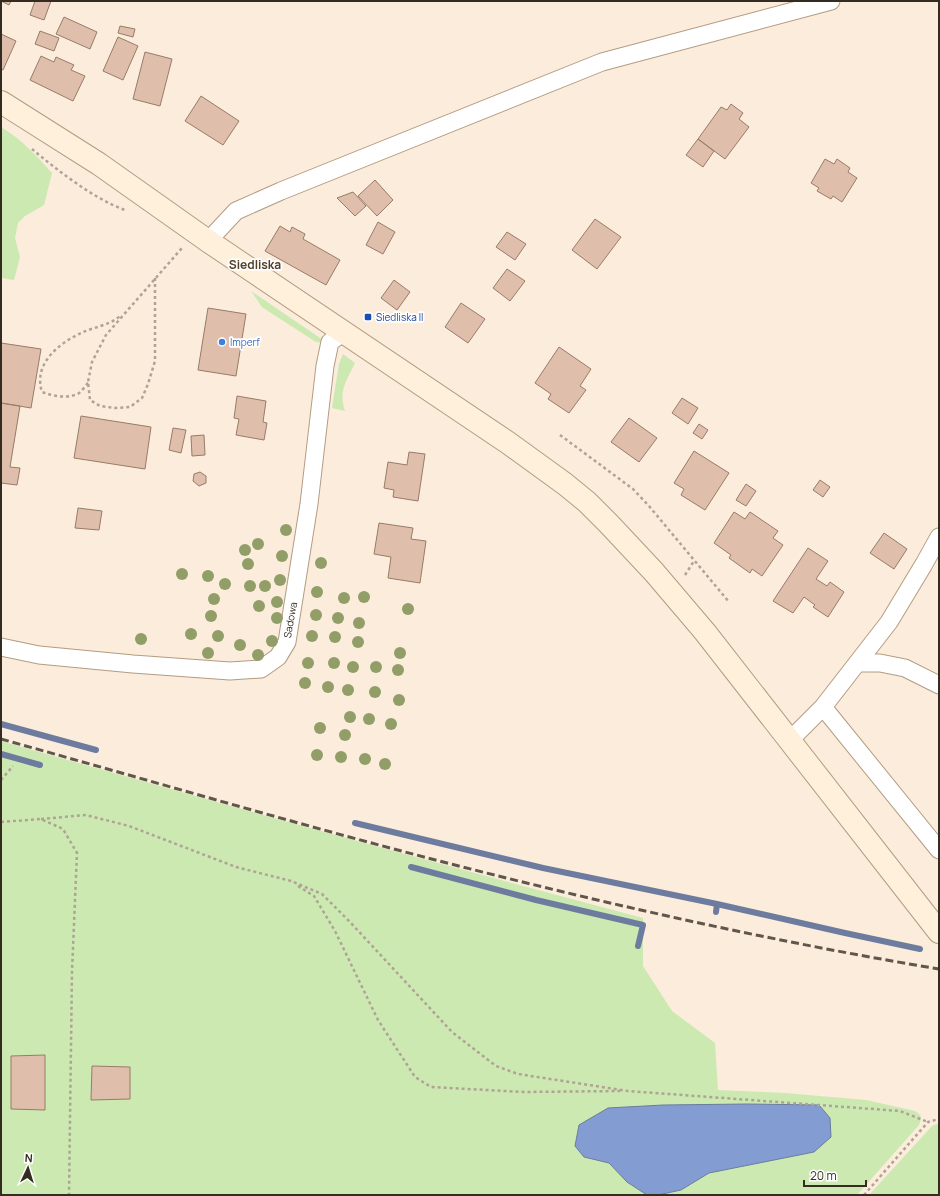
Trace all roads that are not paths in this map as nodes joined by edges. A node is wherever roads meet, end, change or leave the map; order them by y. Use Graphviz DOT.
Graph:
graph roads {
  1 [pos="831,1"];
  2 [pos="1,102"];
  3 [pos="202,237"];
  4 [pos="343,333"];
  5 [pos="939,537"];
  6 [pos="1,647"];
  7 [pos="857,663"];
  8 [pos="939,685"];
  9 [pos="823,707"];
  10 [pos="789,741"];
  11 [pos="939,850"];
  12 [pos="939,932"];
  1 -- 3 [label="street"];
  2 -- 3 [label="main road"];
  3 -- 4 [label="main road"];
  4 -- 6 [label="street, Sadowa"];
  4 -- 10 [label="main road"];
  5 -- 7 [label="street"];
  7 -- 8 [label="street"];
  7 -- 9 [label="street"];
  9 -- 10 [label="street"];
  9 -- 11 [label="street"];
  10 -- 12 [label="main road"];
}
